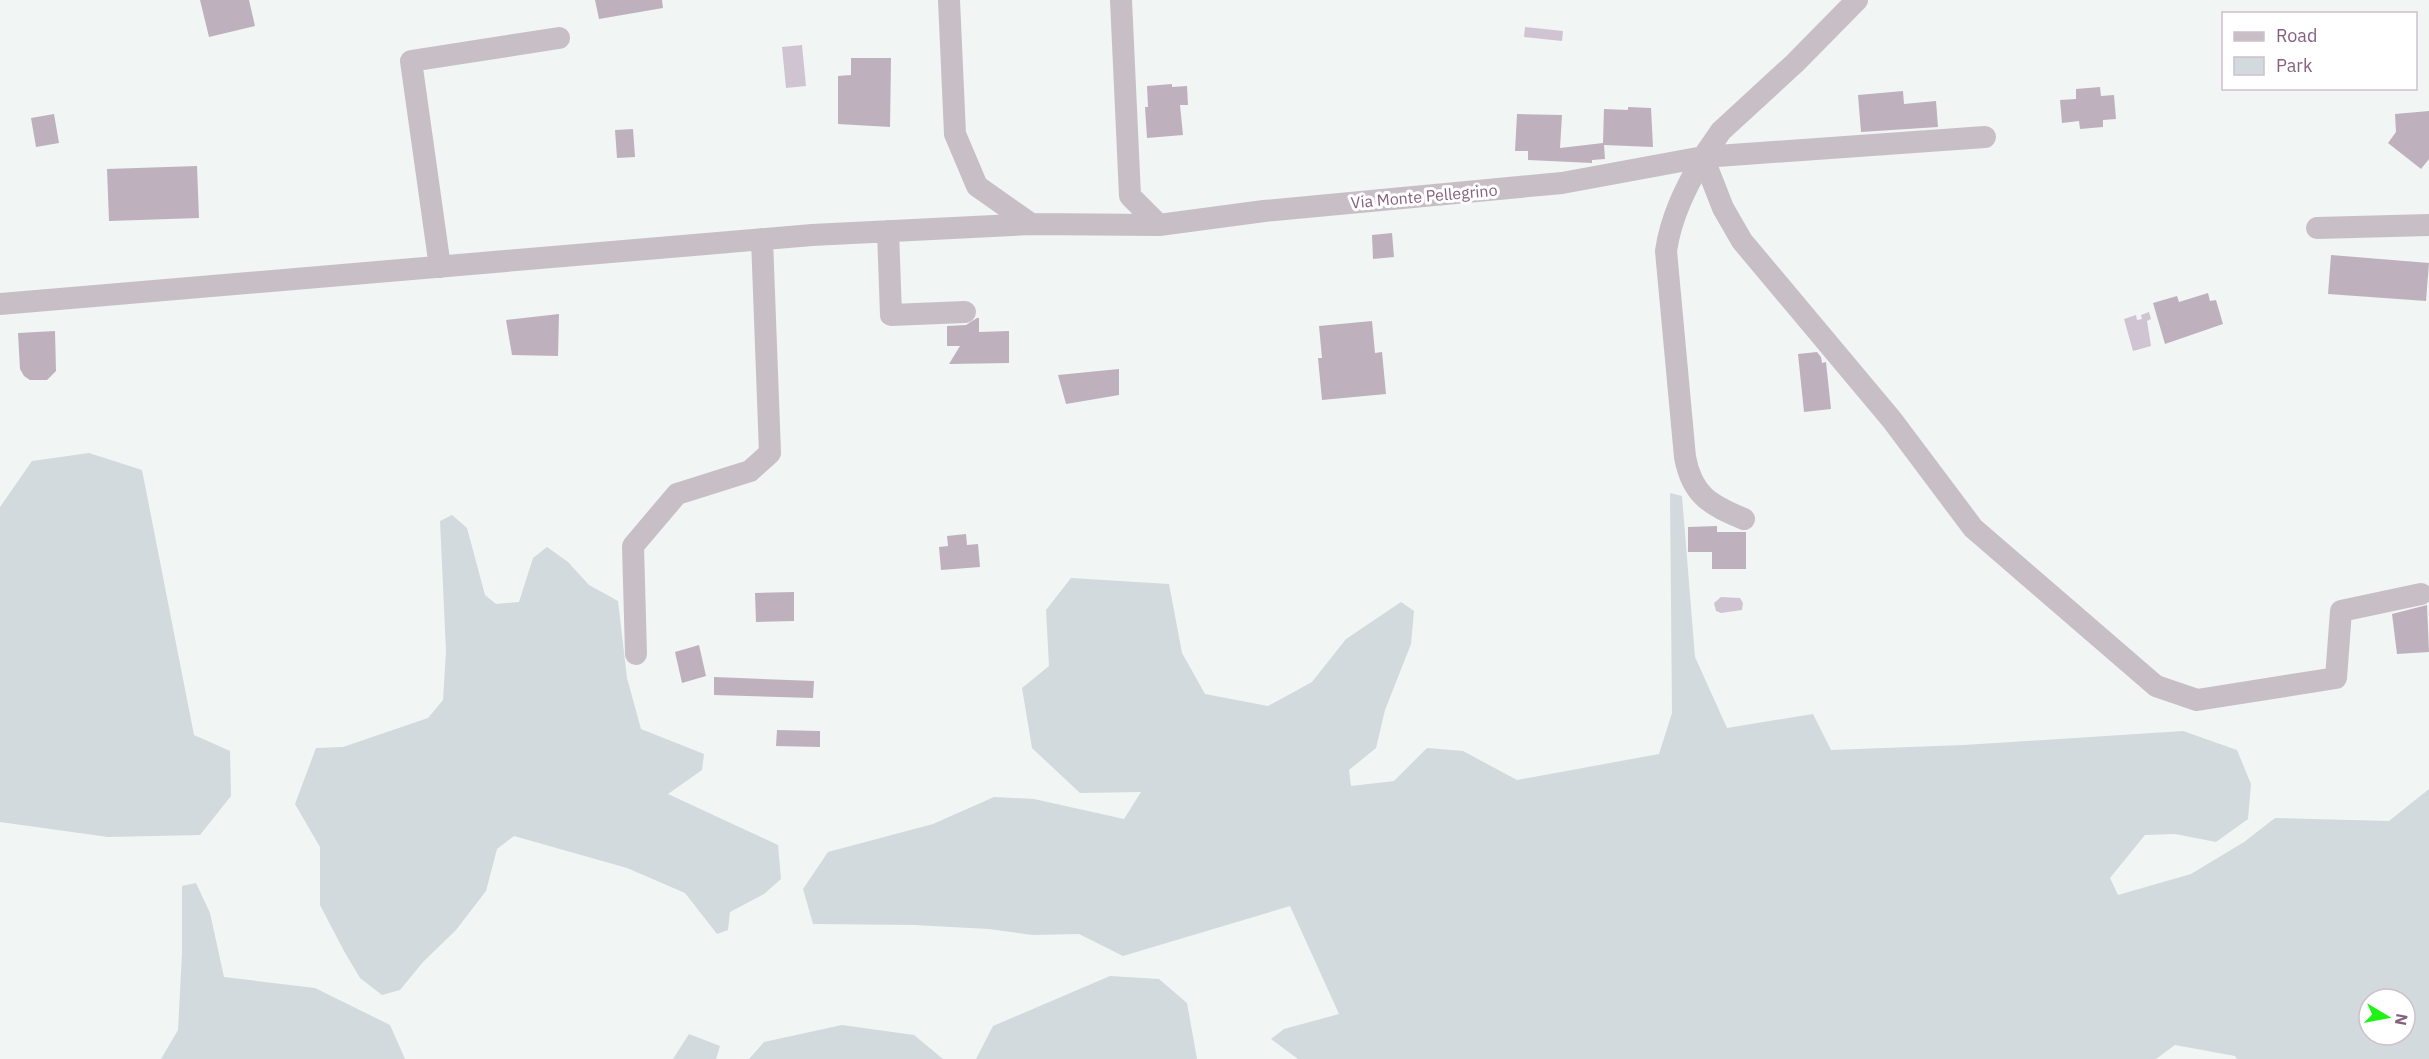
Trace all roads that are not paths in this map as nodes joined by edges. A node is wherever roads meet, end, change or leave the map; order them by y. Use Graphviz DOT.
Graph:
graph roads {
  1 [pos="949,0"];
  2 [pos="1121,0"];
  3 [pos="1857,0"];
  4 [pos="559,38"];
  5 [pos="1985,137"];
  6 [pos="1703,158"];
  7 [pos="1031,224"];
  8 [pos="1159,225"];
  9 [pos="2429,225"];
  10 [pos="2317,228"];
  11 [pos="888,231"];
  12 [pos="762,239"];
  13 [pos="440,267"];
  14 [pos="0,304"];
  15 [pos="965,312"];
  16 [pos="1744,519"];
  17 [pos="2421,594"];
  18 [pos="636,654"];
  1 -- 7 [label="street"];
  2 -- 8 [label="street"];
  3 -- 6 [label="street"];
  4 -- 13 [label="street"];
  5 -- 6 [label="street, Via Monte Pellegrino"];
  6 -- 8 [label="street, Via Monte Pellegrino"];
  6 -- 16 [label="street"];
  6 -- 17 [label="street"];
  7 -- 8 [label="street, Via Monte Pellegrino"];
  7 -- 11 [label="street, Via Monte Pellegrino"];
  9 -- 10 [label="street"];
  11 -- 12 [label="street, Via Monte Pellegrino"];
  11 -- 15 [label="street"];
  12 -- 13 [label="street, Via Monte Pellegrino"];
  12 -- 18 [label="street"];
  13 -- 14 [label="street, Via Monte Pellegrino"];
}
